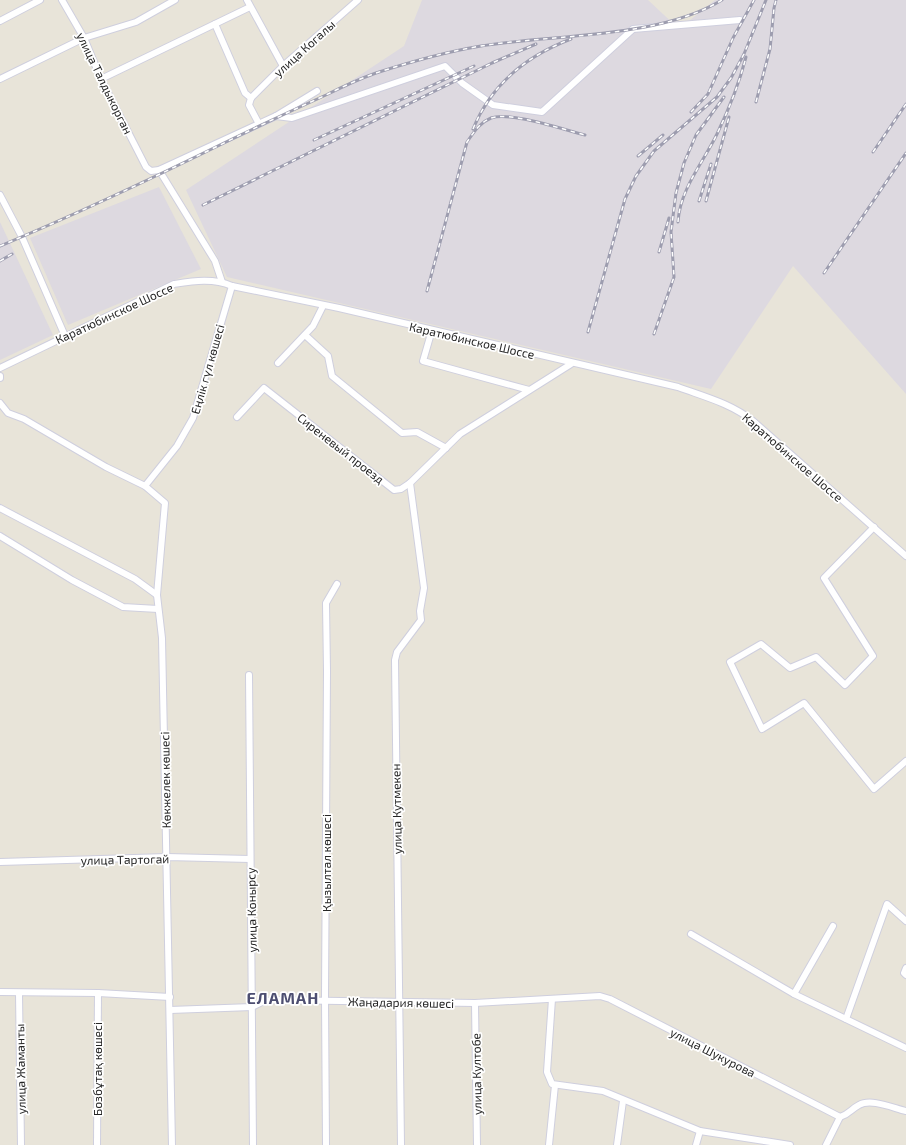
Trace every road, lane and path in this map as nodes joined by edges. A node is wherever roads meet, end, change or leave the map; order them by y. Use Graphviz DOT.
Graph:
graph roads {
  1 [pos="40,0"];
  2 [pos="62,0"];
  3 [pos="174,0"];
  4 [pos="247,0"];
  5 [pos="358,0"];
  6 [pos="250,7"];
  7 [pos="740,20"];
  8 [pos="0,21"];
  9 [pos="215,24"];
  10 [pos="84,38"];
  11 [pos="283,66"];
  12 [pos="0,79"];
  13 [pos="102,79"];
  14 [pos="318,91"];
  15 [pos="250,98"];
  16 [pos="276,116"];
  17 [pos="259,124"];
  18 [pos="159,170"];
  19 [pos="0,195"];
  20 [pos="222,282"];
  21 [pos="232,286"];
  22 [pos="323,306"];
  23 [pos="432,330"];
  24 [pos="305,335"];
  25 [pos="65,336"];
  26 [pos="278,363"];
  27 [pos="571,364"];
  28 [pos="0,368"];
  29 [pos="529,390"];
  30 [pos="0,403"];
  31 [pos="237,417"];
  32 [pos="446,448"];
  33 [pos="410,484"];
  34 [pos="145,486"];
  35 [pos="0,508"];
  36 [pos="874,527"];
  37 [pos="0,536"];
  38 [pos="906,556"];
  39 [pos="337,584"];
  40 [pos="157,596"];
  41 [pos="158,609"];
  42 [pos="248,675"];
  43 [pos="906,761"];
  44 [pos="167,857"];
  45 [pos="250,859"];
  46 [pos="0,862"];
  47 [pos="906,921"];
  48 [pos="833,926"];
  49 [pos="691,934"];
  50 [pos="906,968"];
  51 [pos="906,975"];
  52 [pos="0,992"];
  53 [pos="19,993"];
  54 [pos="98,993"];
  55 [pos="794,994"];
  56 [pos="170,997"];
  57 [pos="552,999"];
  58 [pos="325,1001"];
  59 [pos="398,1001"];
  60 [pos="475,1003"];
  61 [pos="252,1007"];
  62 [pos="170,1010"];
  63 [pos="846,1019"];
  64 [pos="906,1048"];
  65 [pos="555,1085"];
  66 [pos="623,1101"];
  67 [pos="906,1111"];
  68 [pos="840,1117"];
  69 [pos="700,1131"];
  70 [pos="21,1145"];
  71 [pos="97,1145"];
  72 [pos="172,1145"];
  73 [pos="253,1145"];
  74 [pos="326,1145"];
  75 [pos="401,1145"];
  76 [pos="477,1145"];
  77 [pos="549,1145"];
  78 [pos="617,1145"];
  79 [pos="696,1145"];
  80 [pos="790,1145"];
  81 [pos="826,1145"];
  1 -- 8 [label="street"];
  2 -- 10 [label="street, улица Талдыкорган"];
  3 -- 10 [label="street"];
  4 -- 6 [label="street"];
  5 -- 11 [label="street, улица Когалы"];
  6 -- 9 [label="street"];
  6 -- 11 [label="street"];
  7 -- 16 [label="street"];
  9 -- 13 [label="street"];
  9 -- 15 [label="street"];
  10 -- 12 [label="street"];
  10 -- 13 [label="street, улица Талдыкорган"];
  11 -- 15 [label="street, улица Когалы"];
  13 -- 18 [label="street, улица Талдыкорган"];
  14 -- 16 [label="street"];
  15 -- 17 [label="street"];
  16 -- 17 [label="street"];
  17 -- 18 [label="street"];
  18 -- 20 [label="street"];
  19 -- 25 [label="street"];
  20 -- 21 [label="street, Каратюбинское Шоссе"];
  20 -- 25 [label="street, Каратюбинское Шоссе"];
  21 -- 22 [label="street, Каратюбинское Шоссе"];
  21 -- 34 [label="street, Еңлік гүл көшесі"];
  22 -- 23 [label="street, Каратюбинское Шоссе"];
  22 -- 24 [label="street"];
  23 -- 27 [label="street, Каратюбинское Шоссе"];
  23 -- 29 [label="street"];
  24 -- 26 [label="street"];
  24 -- 32 [label="street"];
  25 -- 28 [label="street, Каратюбинское Шоссе"];
  27 -- 29 [label="street"];
  27 -- 36 [label="street, Каратюбинское Шоссе"];
  29 -- 32 [label="street"];
  30 -- 34 [label="street"];
  31 -- 33 [label="street, Сиреневый проезд"];
  32 -- 33 [label="street"];
  33 -- 59 [label="street, улица Кутмекен"];
  34 -- 40 [label="street, Көкжелек көшесі"];
  35 -- 40 [label="street"];
  36 -- 38 [label="street, Каратюбинское Шоссе"];
  36 -- 43 [label="street"];
  37 -- 41 [label="street"];
  39 -- 58 [label="street, Қызылтал көшесі"];
  40 -- 41 [label="street, Көкжелек көшесі"];
  41 -- 44 [label="street, Көкжелек көшесі"];
  42 -- 45 [label="street, улица Конырсу"];
  44 -- 45 [label="street, улица Тартогай"];
  44 -- 46 [label="street, улица Тартогай"];
  44 -- 56 [label="street, Көкжелек көшесі"];
  45 -- 61 [label="street, улица Конырсу"];
  47 -- 63 [label="street"];
  48 -- 55 [label="street"];
  49 -- 55 [label="street"];
  50 -- 51 [label="street"];
  52 -- 53 [label="street"];
  53 -- 54 [label="street"];
  53 -- 70 [label="street, улица Жаманты"];
  54 -- 56 [label="street"];
  54 -- 71 [label="street, Бозбұтақ көшесі"];
  55 -- 63 [label="street"];
  56 -- 62 [label="street, Көкжелек көшесі"];
  57 -- 60 [label="street, Жаңадария көшесі"];
  57 -- 65 [label="street"];
  57 -- 68 [label="street, улица Шукурова"];
  58 -- 59 [label="street, Жаңадария көшесі"];
  58 -- 61 [label="street, Жаңадария көшесі"];
  58 -- 74 [label="street, Қызылтал көшесі"];
  59 -- 60 [label="street, Жаңадария көшесі"];
  59 -- 75 [label="street, улица Кутмекен"];
  60 -- 76 [label="street, улица Култобе"];
  61 -- 62 [label="street, Жаңадария көшесі"];
  61 -- 73 [label="street, улица Конырсу"];
  62 -- 72 [label="street, Көкжелек көшесі"];
  63 -- 64 [label="street"];
  65 -- 66 [label="street"];
  65 -- 77 [label="street"];
  66 -- 69 [label="street"];
  66 -- 78 [label="street"];
  67 -- 68 [label="street"];
  68 -- 81 [label="street"];
  69 -- 79 [label="street"];
  69 -- 80 [label="street"];
}
